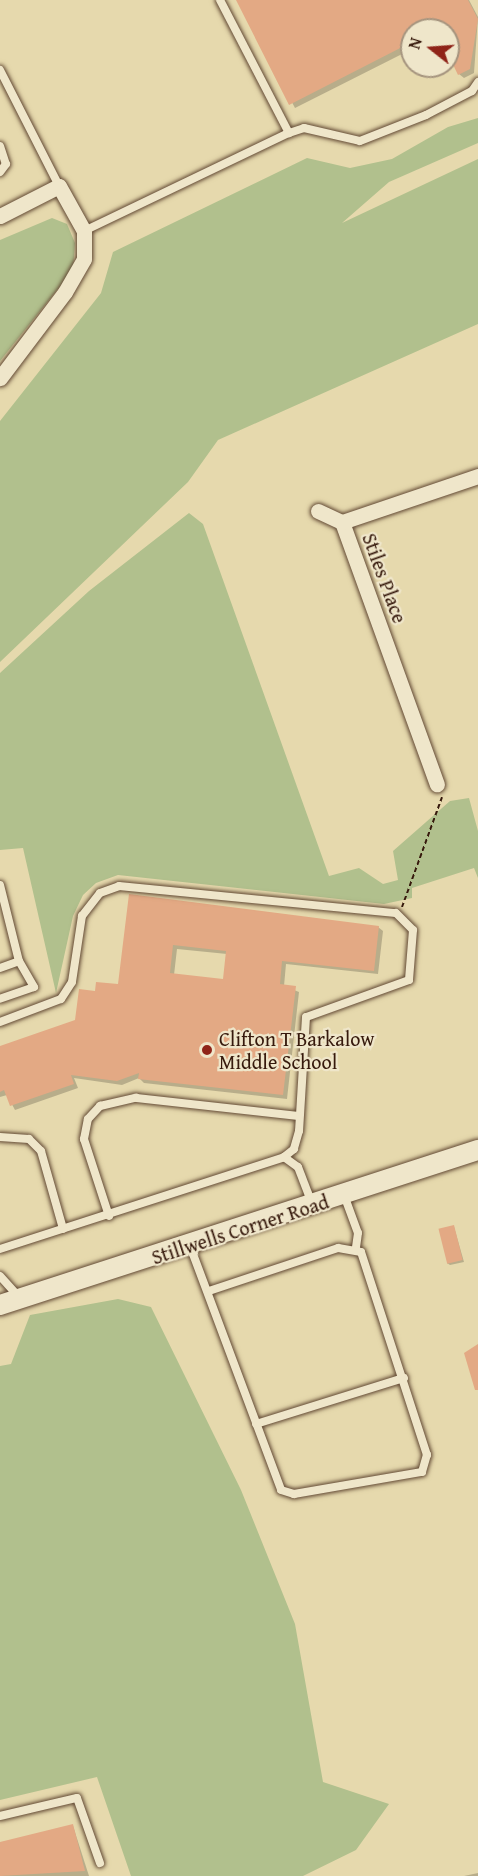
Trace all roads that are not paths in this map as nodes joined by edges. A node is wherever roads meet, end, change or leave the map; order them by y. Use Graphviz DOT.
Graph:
graph roads {
  1 [pos="220,0"];
  2 [pos="0,70"];
  3 [pos="478,82"];
  4 [pos="289,133"];
  5 [pos="0,146"];
  6 [pos="0,172"];
  7 [pos="59,186"];
  8 [pos="0,216"];
  9 [pos="84,231"];
  10 [pos="0,378"];
  11 [pos="478,476"];
  12 [pos="318,511"];
  13 [pos="342,522"];
  14 [pos="437,784"];
  15 [pos="0,885"];
  16 [pos="19,962"];
  17 [pos="0,968"];
  18 [pos="0,999"];
  19 [pos="0,1022"];
  20 [pos="299,1116"];
  21 [pos="0,1137"];
  22 [pos="478,1150"];
  23 [pos="284,1158"];
  24 [pos="344,1194"];
  25 [pos="312,1205"];
  26 [pos="109,1216"];
  27 [pos="63,1229"];
  28 [pos="190,1246"];
  29 [pos="356,1248"];
  30 [pos="0,1249"];
  31 [pos="0,1276"];
  32 [pos="209,1291"];
  33 [pos="21,1299"];
  34 [pos="0,1305"];
  35 [pos="404,1378"];
  36 [pos="256,1424"];
  37 [pos="0,1816"];
  38 [pos="100,1863"];
  1 -- 4 [label="lane"];
  2 -- 7 [label="lane"];
  3 -- 4 [label="lane"];
  4 -- 9 [label="lane"];
  5 -- 6 [label="lane"];
  7 -- 8 [label="street"];
  7 -- 9 [label="street"];
  9 -- 10 [label="street"];
  11 -- 13 [label="street, Stiles Place"];
  12 -- 13 [label="street"];
  13 -- 14 [label="street, Stiles Place"];
  15 -- 16 [label="lane"];
  16 -- 17 [label="lane"];
  16 -- 18 [label="lane"];
  19 -- 20 [label="lane"];
  20 -- 23 [label="lane"];
  20 -- 26 [label="lane"];
  21 -- 27 [label="lane"];
  22 -- 24 [label="street, Stillwells Corner Road"];
  23 -- 25 [label="lane"];
  23 -- 26 [label="lane"];
  24 -- 25 [label="street, Stillwells Corner Road"];
  24 -- 29 [label="lane"];
  25 -- 28 [label="street, Stillwells Corner Road"];
  26 -- 27 [label="lane"];
  27 -- 30 [label="lane"];
  28 -- 32 [label="lane"];
  28 -- 33 [label="street, Stillwells Corner Road"];
  29 -- 32 [label="lane"];
  29 -- 35 [label="lane"];
  31 -- 33 [label="lane"];
  32 -- 36 [label="lane"];
  33 -- 34 [label="street, Stillwells Corner Road"];
  35 -- 36 [label="lane"];
  35 -- 36 [label="lane"];
  37 -- 38 [label="lane"];
}
